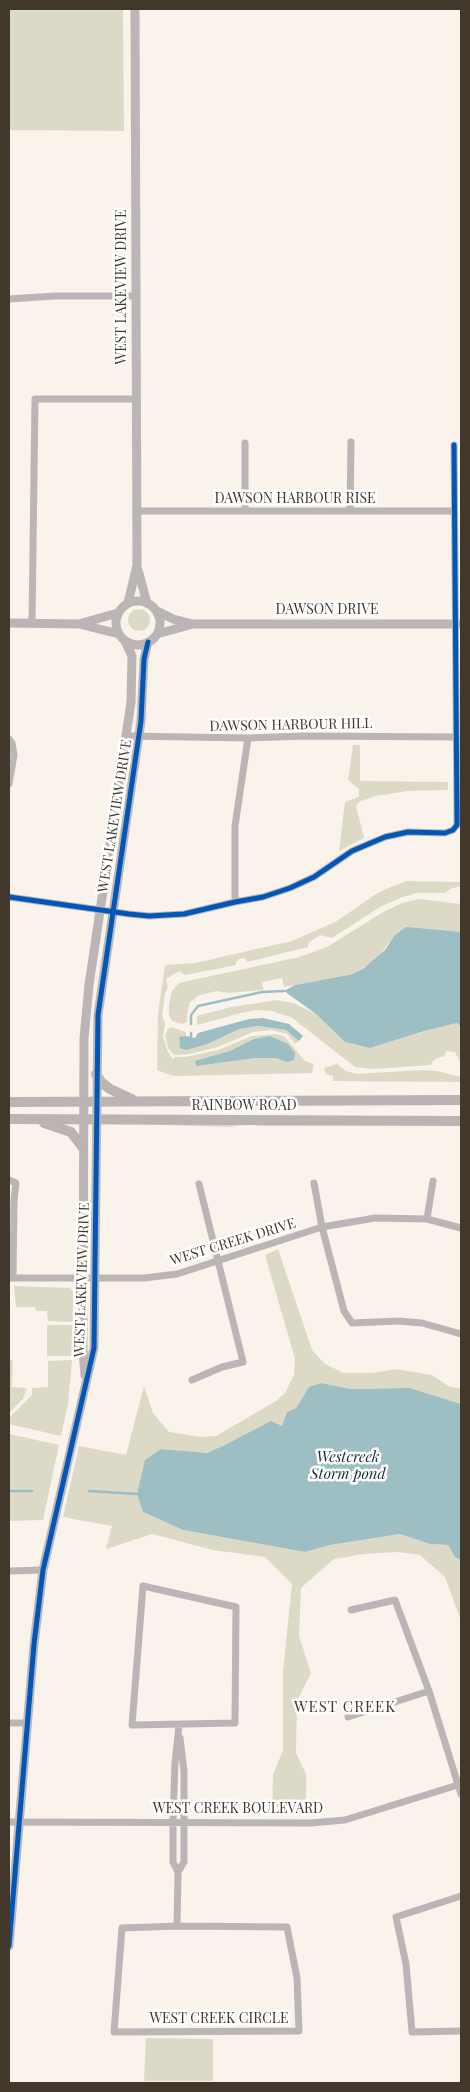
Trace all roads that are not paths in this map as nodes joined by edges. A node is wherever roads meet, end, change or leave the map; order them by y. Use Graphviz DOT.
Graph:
graph roads {
  1 [pos="135,9"];
  2 [pos="136,296"];
  3 [pos="9,299"];
  4 [pos="136,399"];
  5 [pos="350,442"];
  6 [pos="245,443"];
  7 [pos="454,445"];
  8 [pos="137,511"];
  9 [pos="245,511"];
  10 [pos="350,511"];
  11 [pos="454,511"];
  12 [pos="137,564"];
  13 [pos="128,603"];
  14 [pos="147,603"];
  15 [pos="157,612"];
  16 [pos="118,613"];
  17 [pos="9,623"];
  18 [pos="32,623"];
  19 [pos="80,624"];
  20 [pos="193,624"];
  21 [pos="458,624"];
  22 [pos="157,634"];
  23 [pos="122,638"];
  24 [pos="148,642"];
  25 [pos="127,736"];
  26 [pos="456,737"];
  27 [pos="9,738"];
  28 [pos="138,738"];
  29 [pos="248,738"];
  30 [pos="9,784"];
  31 [pos="9,897"];
  32 [pos="235,902"];
  33 [pos="101,911"];
  34 [pos="112,912"];
  35 [pos="96,1074"];
  36 [pos="461,1100"];
  37 [pos="138,1101"];
  38 [pos="9,1102"];
  39 [pos="83,1102"];
  40 [pos="96,1102"];
  41 [pos="9,1119"];
  42 [pos="26,1119"];
  43 [pos="83,1119"];
  44 [pos="96,1119"];
  45 [pos="461,1121"];
  46 [pos="83,1148"];
  47 [pos="9,1180"];
  48 [pos="433,1181"];
  49 [pos="314,1183"];
  50 [pos="199,1184"];
  51 [pos="427,1219"];
  52 [pos="322,1227"];
  53 [pos="461,1228"];
  54 [pos="218,1261"];
  55 [pos="11,1278"];
  56 [pos="83,1278"];
  57 [pos="94,1278"];
  58 [pos="461,1334"];
  59 [pos="86,1378"];
  60 [pos="192,1380"];
  61 [pos="43,1570"];
  62 [pos="9,1571"];
  63 [pos="351,1610"];
  64 [pos="428,1691"];
  65 [pos="348,1716"];
  66 [pos="9,1723"];
  67 [pos="27,1723"];
  68 [pos="179,1725"];
  69 [pos="460,1784"];
  70 [pos="461,1794"];
  71 [pos="13,1822"];
  72 [pos="173,1822"];
  73 [pos="184,1822"];
  74 [pos="178,1872"];
  75 [pos="461,1896"];
  76 [pos="177,1926"];
  77 [pos="10,1927"];
  78 [pos="9,1946"];
  79 [pos="461,2031"];
  1 -- 2 [label="street, WEST LAKEVIEW DRIVE"];
  2 -- 3 [label="street"];
  2 -- 4 [label="street, WEST LAKEVIEW DRIVE"];
  4 -- 8 [label="street, WEST LAKEVIEW DRIVE"];
  4 -- 18 [label="street"];
  5 -- 10 [label="street"];
  6 -- 9 [label="street"];
  7 -- 11 [label="street"];
  8 -- 9 [label="street, DAWSON HARBOUR RISE"];
  8 -- 12 [label="street, WEST LAKEVIEW DRIVE"];
  9 -- 10 [label="street, DAWSON HARBOUR RISE"];
  10 -- 11 [label="street, DAWSON HARBOUR RISE"];
  11 -- 21 [label="street"];
  12 -- 13 [label="street, WEST LAKEVIEW DRIVE"];
  12 -- 14 [label="street, WEST LAKEVIEW DRIVE"];
  13 -- 14 [label="street"];
  13 -- 16 [label="street"];
  14 -- 15 [label="street"];
  15 -- 20 [label="street, DAWSON DRIVE"];
  15 -- 22 [label="street"];
  16 -- 19 [label="street"];
  16 -- 23 [label="street"];
  17 -- 18 [label="street"];
  18 -- 19 [label="street"];
  19 -- 23 [label="street"];
  20 -- 21 [label="street, DAWSON DRIVE"];
  20 -- 22 [label="street, DAWSON DRIVE"];
  21 -- 26 [label="street"];
  22 -- 24 [label="street"];
  23 -- 24 [label="street"];
  23 -- 25 [label="street, WEST LAKEVIEW DRIVE"];
  24 -- 28 [label="street, WEST LAKEVIEW DRIVE"];
  25 -- 28 [label="street, DAWSON HARBOUR HILL"];
  25 -- 33 [label="street, WEST LAKEVIEW DRIVE"];
  26 -- 29 [label="street, DAWSON HARBOUR HILL"];
  26 -- 32 [label="street"];
  27 -- 30 [label="street"];
  28 -- 29 [label="street, DAWSON HARBOUR HILL"];
  28 -- 34 [label="street, WEST LAKEVIEW DRIVE"];
  29 -- 32 [label="street"];
  31 -- 33 [label="street"];
  32 -- 34 [label="street"];
  33 -- 34 [label="street"];
  33 -- 39 [label="street, WEST LAKEVIEW DRIVE"];
  34 -- 35 [label="street, WEST LAKEVIEW DRIVE"];
  35 -- 37 [label="main road"];
  35 -- 40 [label="street, WEST LAKEVIEW DRIVE"];
  36 -- 37 [label="main road, RAINBOW ROAD"];
  37 -- 40 [label="main road, RAINBOW ROAD"];
  38 -- 39 [label="main road, RAINBOW ROAD"];
  39 -- 40 [label="main road, RAINBOW ROAD"];
  39 -- 43 [label="street, WEST LAKEVIEW DRIVE"];
  40 -- 44 [label="street, WEST LAKEVIEW DRIVE"];
  41 -- 42 [label="main road"];
  42 -- 43 [label="main road, RAINBOW ROAD"];
  42 -- 46 [label="main road"];
  43 -- 44 [label="main road, RAINBOW ROAD"];
  43 -- 46 [label="street, WEST LAKEVIEW DRIVE"];
  44 -- 45 [label="main road, RAINBOW ROAD"];
  44 -- 57 [label="street, WEST LAKEVIEW DRIVE"];
  46 -- 56 [label="street, WEST LAKEVIEW DRIVE"];
  47 -- 55 [label="street"];
  48 -- 51 [label="street"];
  49 -- 52 [label="street"];
  50 -- 54 [label="street"];
  51 -- 52 [label="street, WEST CREEK DRIVE"];
  51 -- 53 [label="street, WEST CREEK DRIVE"];
  52 -- 54 [label="street, WEST CREEK DRIVE"];
  52 -- 58 [label="street"];
  54 -- 57 [label="street, WEST CREEK DRIVE"];
  54 -- 60 [label="street"];
  55 -- 56 [label="street, WEST CREEK DRIVE"];
  56 -- 57 [label="street, WEST CREEK DRIVE"];
  56 -- 59 [label="street, WEST LAKEVIEW DRIVE"];
  57 -- 59 [label="street, WEST LAKEVIEW DRIVE"];
  59 -- 61 [label="street, WEST LAKEVIEW DRIVE"];
  61 -- 62 [label="street"];
  61 -- 67 [label="street, WEST LAKEVIEW DRIVE"];
  63 -- 64 [label="street"];
  64 -- 65 [label="street"];
  64 -- 69 [label="street"];
  66 -- 67 [label="street"];
  67 -- 71 [label="street, WEST LAKEVIEW DRIVE"];
  68 -- 68 [label="street"];
  68 -- 72 [label="street"];
  68 -- 73 [label="street"];
  69 -- 70 [label="street"];
  69 -- 73 [label="street, WEST CREEK BOULEVARD"];
  71 -- 72 [label="street, WEST CREEK BOULEVARD"];
  71 -- 77 [label="street, WEST LAKEVIEW DRIVE"];
  72 -- 73 [label="street, WEST CREEK BOULEVARD"];
  72 -- 74 [label="street"];
  73 -- 74 [label="street"];
  74 -- 76 [label="street"];
  75 -- 79 [label="street"];
  76 -- 76 [label="street, WEST CREEK CIRCLE"];
  77 -- 78 [label="street, WEST LAKEVIEW DRIVE"];
}
